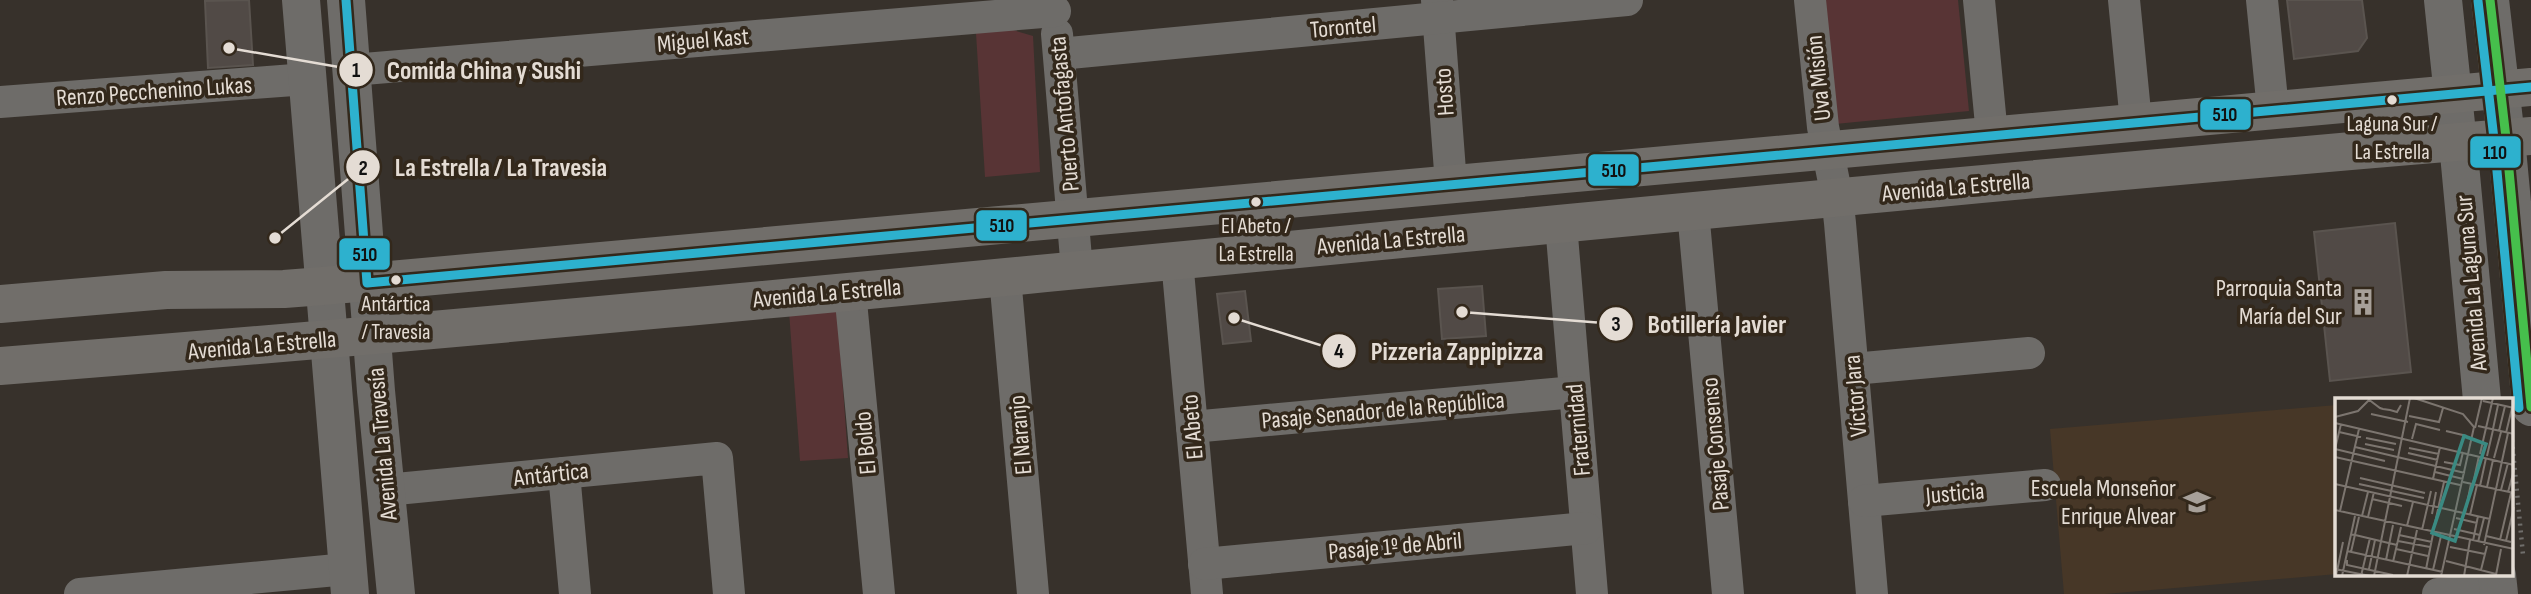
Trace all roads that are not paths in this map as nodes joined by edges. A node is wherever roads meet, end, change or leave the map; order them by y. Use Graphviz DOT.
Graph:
graph roads {
  1 [pos="301,0"];
  2 [pos="346,0"];
  3 [pos="1627,0"];
  4 [pos="1811,0"];
  5 [pos="1979,0"];
  6 [pos="2124,0"];
  7 [pos="2262,0"];
  8 [pos="2443,0"];
  9 [pos="2490,0"];
  10 [pos="1055,5"];
  11 [pos="1437,9"];
  12 [pos="1059,54"];
  13 [pos="352,70"];
  14 [pos="307,79"];
  15 [pos="2515,88"];
  16 [pos="2453,94"];
  17 [pos="0,102"];
  18 [pos="2273,110"];
  19 [pos="2136,122"];
  20 [pos="1992,135"];
  21 [pos="2518,137"];
  22 [pos="2458,143"];
  23 [pos="1827,151"];
  24 [pos="1451,184"];
  25 [pos="1837,197"];
  26 [pos="1693,211"];
  27 [pos="1073,219"];
  28 [pos="1561,224"];
  29 [pos="1177,260"];
  30 [pos="1077,270"];
  31 [pos="1006,276"];
  32 [pos="367,283"];
  33 [pos="323,286"];
  34 [pos="850,291"];
  35 [pos="0,304"];
  36 [pos="372,336"];
  37 [pos="328,340"];
  38 [pos="2029,353"];
  39 [pos="0,366"];
  40 [pos="1853,369"];
  41 [pos="2530,385"];
  42 [pos="1575,392"];
  43 [pos="2482,398"];
  44 [pos="1192,427"];
  45 [pos="564,473"];
  46 [pos="2045,485"];
  47 [pos="386,490"];
  48 [pos="1864,501"];
  49 [pos="1586,528"];
  50 [pos="1206,579"];
  51 [pos="2505,579"];
  52 [pos="349,582"];
  53 [pos="80,594"];
  54 [pos="396,594"];
  55 [pos="575,594"];
  56 [pos="729,594"];
  57 [pos="879,594"];
  58 [pos="1033,594"];
  59 [pos="1592,594"];
  60 [pos="1728,594"];
  61 [pos="1872,594"];
  62 [pos="2438,594"];
  1 -- 14 [label="street, Avenida La Travesía"];
  2 -- 13 [label="street, Avenida La Travesía"];
  3 -- 11 [label="street, Torontel"];
  4 -- 23 [label="street, Uva Misión"];
  5 -- 20 [label="street"];
  6 -- 19 [label="street"];
  7 -- 18 [label="street"];
  8 -- 16 [label="street, Avenida La Laguna Sur"];
  9 -- 15 [label="street, Avenida La Laguna Sur"];
  10 -- 12 [label="street, Puerto Antofagasta"];
  10 -- 13 [label="street, Miguel Kast"];
  11 -- 12 [label="street, Torontel"];
  11 -- 24 [label="street, Hosto"];
  12 -- 27 [label="street, Puerto Antofagasta"];
  13 -- 32 [label="street, Avenida La Travesía"];
  14 -- 17 [label="street, Renzo Pecchenino Lukas"];
  14 -- 33 [label="street, Avenida La Travesía"];
  15 -- 16 [label="main road, Avenida La Estrella"];
  15 -- 21 [label="street, Avenida La Laguna Sur"];
  16 -- 18 [label="main road, Avenida La Estrella"];
  16 -- 22 [label="street, Avenida La Laguna Sur"];
  18 -- 19 [label="main road, Avenida La Estrella"];
  19 -- 20 [label="main road, Avenida La Estrella"];
  20 -- 23 [label="main road, Avenida La Estrella"];
  21 -- 22 [label="main road, Avenida La Estrella"];
  21 -- 41 [label="street, Avenida La Laguna Sur"];
  22 -- 25 [label="main road, Avenida La Estrella"];
  22 -- 43 [label="street, Avenida La Laguna Sur"];
  23 -- 24 [label="main road, Avenida La Estrella"];
  23 -- 25 [label="street, Uva Misión"];
  24 -- 27 [label="main road, Avenida La Estrella"];
  25 -- 26 [label="main road, Avenida La Estrella"];
  25 -- 40 [label="street, Víctor Jara"];
  26 -- 28 [label="main road, Avenida La Estrella"];
  26 -- 60 [label="street, Pasaje Consenso"];
  27 -- 30 [label="street, Puerto Antofagasta"];
  27 -- 32 [label="main road, Avenida La Estrella"];
  28 -- 29 [label="main road, Avenida La Estrella"];
  28 -- 42 [label="street, Fraternidad"];
  29 -- 30 [label="main road, Avenida La Estrella"];
  29 -- 44 [label="street, El Abeto"];
  30 -- 31 [label="main road, Avenida La Estrella"];
  31 -- 34 [label="main road, Avenida La Estrella"];
  31 -- 58 [label="street, El Naranjo"];
  32 -- 33 [label="main road, Avenida La Estrella"];
  32 -- 36 [label="street, Avenida La Travesía"];
  33 -- 35 [label="main road, Avenida La Estrella"];
  33 -- 37 [label="street, Avenida La Travesía"];
  34 -- 36 [label="main road, Avenida La Estrella"];
  34 -- 57 [label="street, El Boldo"];
  36 -- 37 [label="main road, Avenida La Estrella"];
  36 -- 47 [label="street, Avenida La Travesía"];
  37 -- 39 [label="main road, Avenida La Estrella"];
  37 -- 52 [label="street, Avenida La Travesía"];
  38 -- 40 [label="street"];
  40 -- 48 [label="street, Víctor Jara"];
  42 -- 44 [label="street, Pasaje Senador de la República"];
  42 -- 49 [label="street, Fraternidad"];
  44 -- 50 [label="street, El Abeto"];
  45 -- 47 [label="street, Antártica"];
  45 -- 55 [label="street"];
  45 -- 56 [label="street, Antártica"];
  46 -- 48 [label="street, Justicia"];
  47 -- 54 [label="street, Avenida La Travesía"];
  48 -- 61 [label="street, Víctor Jara"];
  49 -- 50 [label="street, Pasaje 1º de Abril"];
  49 -- 59 [label="street, Fraternidad"];
  51 -- 62 [label="street"];
  52 -- 53 [label="street"];
}
